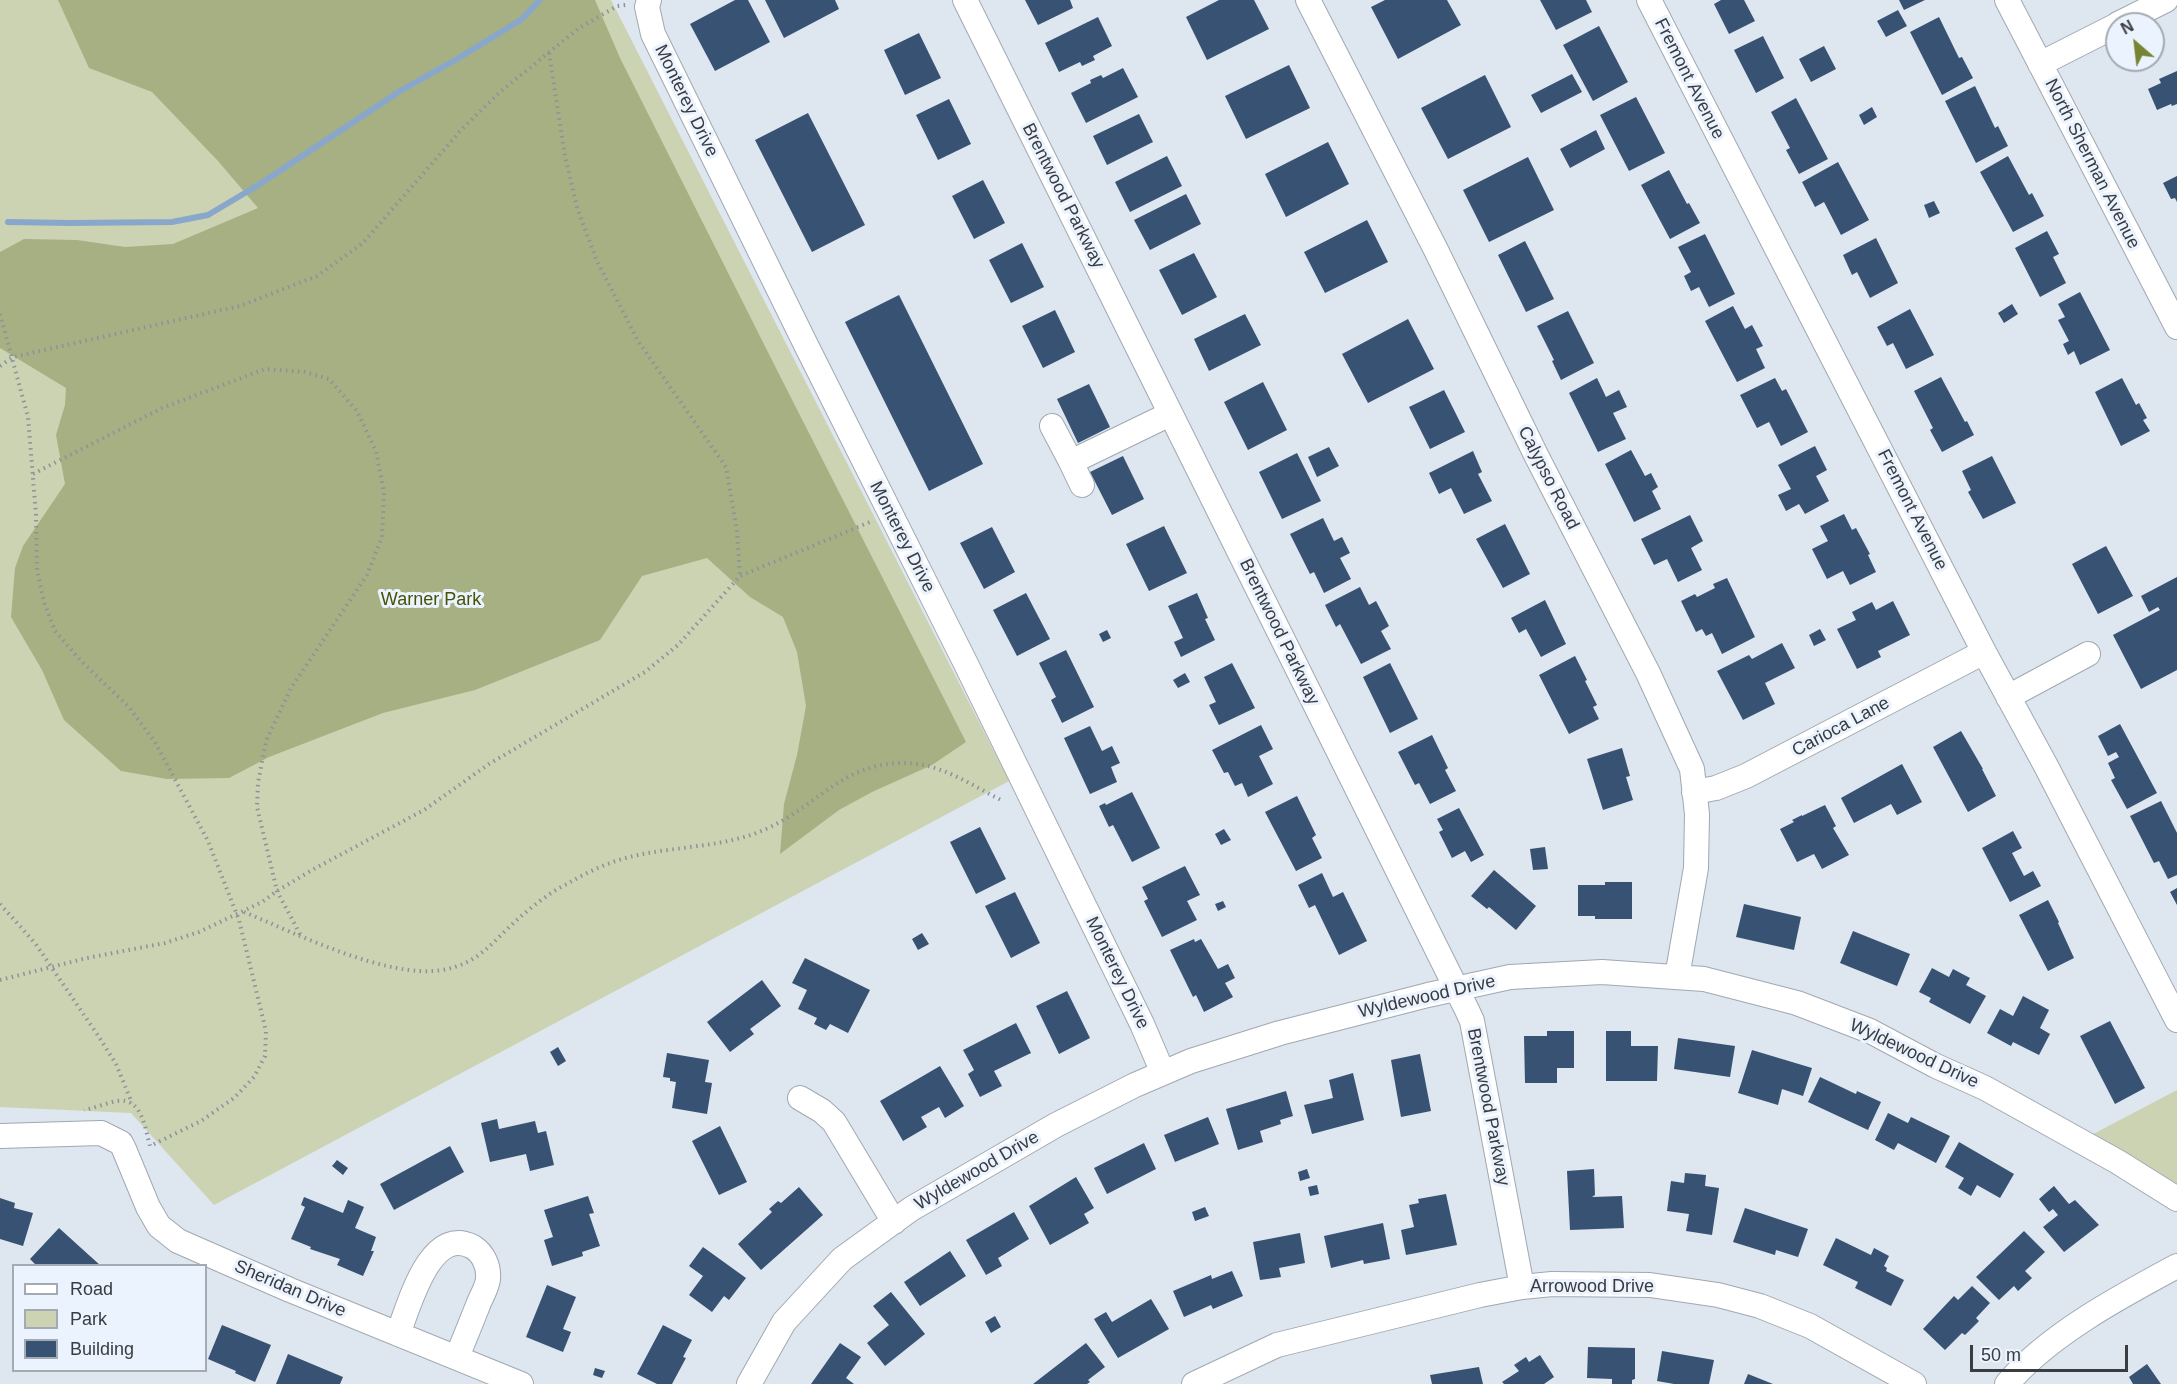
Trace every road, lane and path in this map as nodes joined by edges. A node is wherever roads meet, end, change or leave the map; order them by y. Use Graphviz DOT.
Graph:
graph roads {
  1 [pos="965,0"];
  2 [pos="1308,0"];
  3 [pos="1649,0"];
  4 [pos="2007,0"];
  5 [pos="2166,0"];
  6 [pos="639,2"];
  7 [pos="2142,12"];
  8 [pos="2105,31"];
  9 [pos="549,53"];
  10 [pos="2040,64"];
  11 [pos="0,315"];
  12 [pos="2177,327"];
  13 [pos="13,357"];
  14 [pos="0,366"];
  15 [pos="1170,414"];
  16 [pos="1052,426"];
  17 [pos="1071,462"];
  18 [pos="33,474"];
  19 [pos="1082,485"];
  20 [pos="891,513"];
  21 [pos="740,576"];
  22 [pos="1984,652"];
  23 [pos="2088,654"];
  24 [pos="2008,697"];
  25 [pos="1694,792"];
  26 [pos="1003,801"];
  27 [pos="277,891"];
  28 [pos="0,904"];
  29 [pos="243,912"];
  30 [pos="237,915"];
  31 [pos="301,936"];
  32 [pos="51,968"];
  33 [pos="1677,977"];
  34 [pos="0,980"];
  35 [pos="1455,989"];
  36 [pos="2177,1020"];
  37 [pos="1163,1073"];
  38 [pos="800,1098"];
  39 [pos="132,1104"];
  40 [pos="0,1136"];
  41 [pos="150,1146"];
  42 [pos="2177,1198"];
  43 [pos="894,1222"];
  44 [pos="2177,1266"];
  45 [pos="1522,1287"];
  46 [pos="398,1334"];
  47 [pos="457,1357"];
  48 [pos="521,1384"];
  49 [pos="749,1384"];
  50 [pos="1194,1384"];
  51 [pos="1914,1384"];
  52 [pos="2007,1384"];
  1 -- 15 [label="street, Brentwood Parkway"];
  2 -- 25 [label="street, Calypso Road"];
  3 -- 22 [label="street, Fremont Avenue"];
  4 -- 10 [label="street, North Sherman Avenue"];
  5 -- 7 [label="street"];
  6 -- 9 [label="path"];
  6 -- 20 [label="street, Monterey Drive"];
  8 -- 10 [label="street"];
  9 -- 13 [label="path"];
  9 -- 21 [label="path"];
  10 -- 12 [label="street, North Sherman Avenue"];
  11 -- 13 [label="path"];
  13 -- 14 [label="path"];
  13 -- 18 [label="path"];
  15 -- 17 [label="street"];
  15 -- 35 [label="street, Brentwood Parkway"];
  16 -- 17 [label="street"];
  17 -- 19 [label="street"];
  18 -- 27 [label="path"];
  18 -- 30 [label="path"];
  20 -- 21 [label="path"];
  20 -- 37 [label="street, Monterey Drive"];
  21 -- 27 [label="path"];
  22 -- 24 [label="street, Fremont Avenue"];
  22 -- 25 [label="street, Carioca Lane"];
  23 -- 24 [label="street"];
  24 -- 36 [label="street, Fremont Avenue"];
  25 -- 33 [label="street, Calypso Road"];
  26 -- 31 [label="path"];
  27 -- 29 [label="path"];
  27 -- 31 [label="path"];
  28 -- 32 [label="path"];
  29 -- 30 [label="path"];
  29 -- 31 [label="path"];
  30 -- 32 [label="path"];
  30 -- 41 [label="path"];
  32 -- 34 [label="path"];
  32 -- 39 [label="path"];
  33 -- 35 [label="street, Wyldewood Drive"];
  33 -- 42 [label="street, Wyldewood Drive"];
  35 -- 37 [label="street, Wyldewood Drive"];
  35 -- 45 [label="street, Brentwood Parkway"];
  37 -- 43 [label="street, Wyldewood Drive"];
  38 -- 43 [label="street"];
  40 -- 46 [label="street, Sheridan Drive"];
  43 -- 49 [label="street, Wyldewood Drive"];
  44 -- 52 [label="street"];
  45 -- 50 [label="street, Arrowood Drive"];
  45 -- 51 [label="street, Arrowood Drive"];
  46 -- 47 [label="street, Sheridan Drive"];
  46 -- 47 [label="street"];
  47 -- 48 [label="street, Sheridan Drive"];
}
